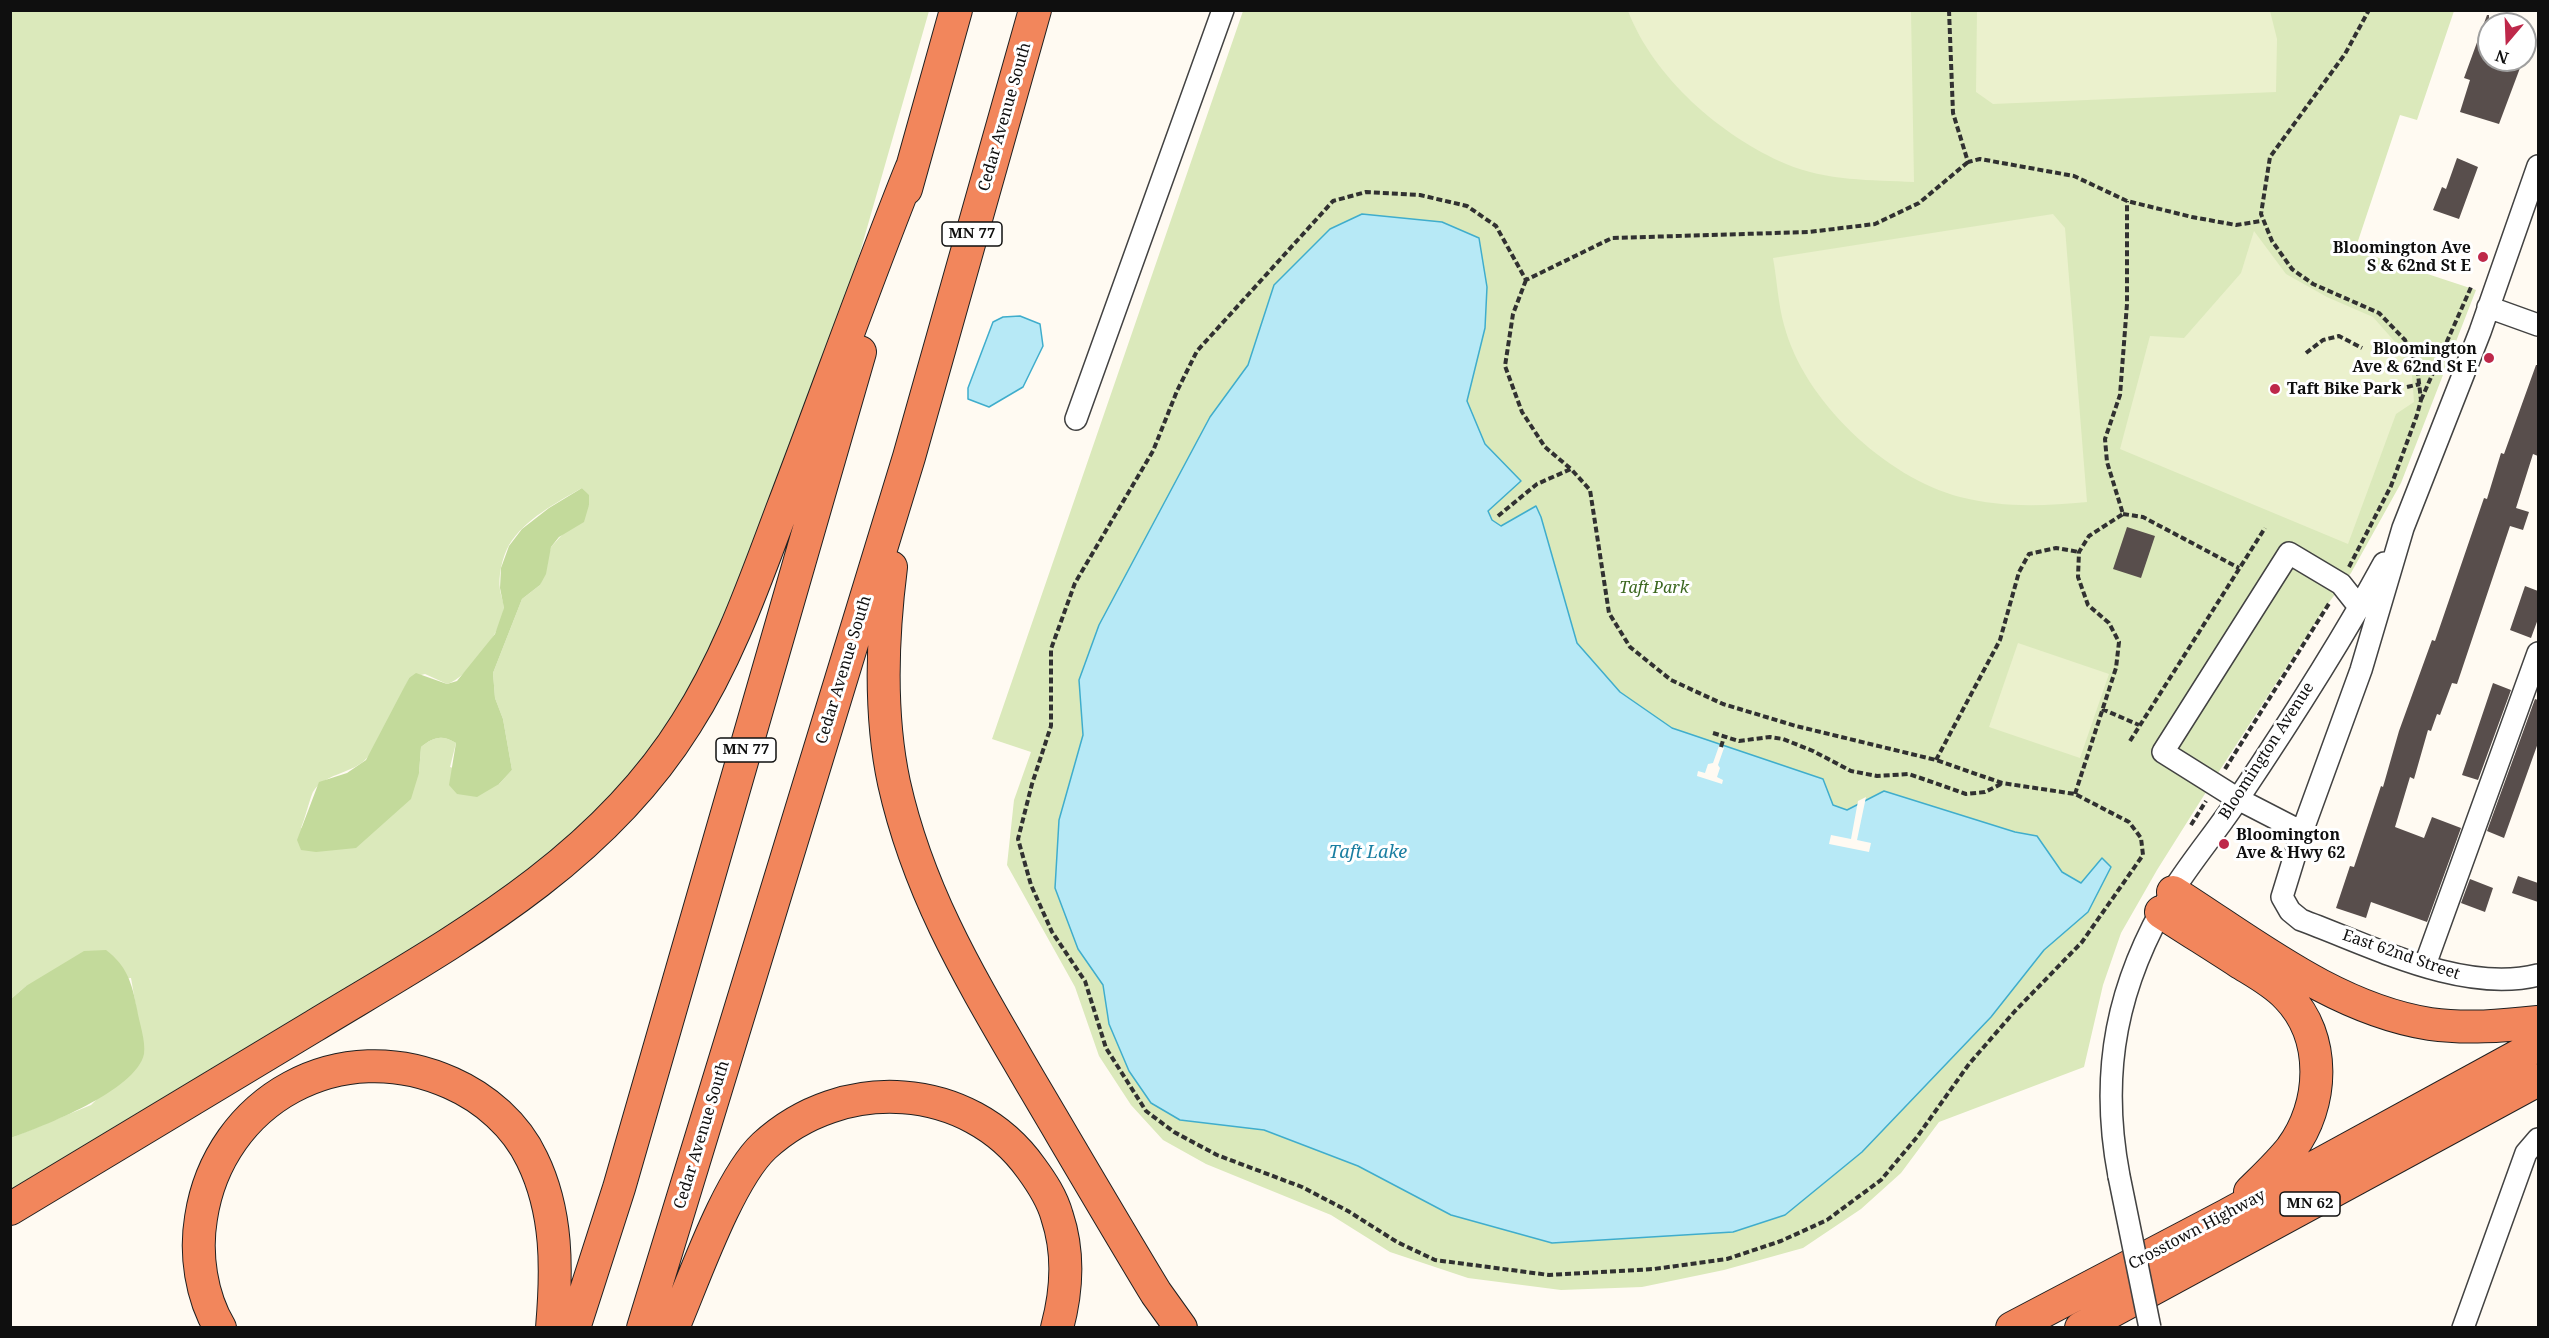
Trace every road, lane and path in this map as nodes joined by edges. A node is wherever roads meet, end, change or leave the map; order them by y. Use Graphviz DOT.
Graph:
graph roads {
  1 [pos="1035,10"];
  2 [pos="1223,10"];
  3 [pos="1949,10"];
  4 [pos="2369,10"];
  5 [pos="955,13"];
  6 [pos="1968,162"];
  7 [pos="2538,166"];
  8 [pos="911,169"];
  9 [pos="2127,201"];
  10 [pos="2261,221"];
  11 [pos="1526,280"];
  12 [pos="2472,285"];
  13 [pos="2488,307"];
  14 [pos="2538,325"];
  15 [pos="2362,348"];
  16 [pos="2306,353"];
  17 [pos="2420,384"];
  18 [pos="2408,387"];
  19 [pos="2421,400"];
  20 [pos="1076,419"];
  21 [pos="909,457"];
  22 [pos="1571,469"];
  23 [pos="2123,514"];
  24 [pos="1498,516"];
  25 [pos="2265,528"];
  26 [pos="2403,528"];
  27 [pos="2079,552"];
  28 [pos="2239,568"];
  29 [pos="2341,584"];
  30 [pos="2360,608"];
  31 [pos="2538,653"];
  32 [pos="2102,709"];
  33 [pos="2139,726"];
  34 [pos="1713,733"];
  35 [pos="1724,737"];
  36 [pos="2130,741"];
  37 [pos="1721,747"];
  38 [pos="1936,760"];
  39 [pos="2001,783"];
  40 [pos="2215,786"];
  41 [pos="2075,794"];
  42 [pos="2238,800"];
  43 [pos="2302,832"];
  44 [pos="2186,834"];
  45 [pos="2167,902"];
  46 [pos="2301,920"];
  47 [pos="2424,965"];
  48 [pos="2538,975"];
  49 [pos="2538,1022"];
  50 [pos="2538,1045"];
  51 [pos="2538,1080"];
  52 [pos="2538,1139"];
  53 [pos="10,1209"];
  54 [pos="2227,1215"];
  55 [pos="220,1328"];
  56 [pos="552,1328"];
  57 [pos="574,1328"];
  58 [pos="643,1328"];
  59 [pos="673,1328"];
  60 [pos="1057,1328"];
  61 [pos="1181,1328"];
  62 [pos="2012,1328"];
  63 [pos="2081,1328"];
  64 [pos="2150,1328"];
  65 [pos="2463,1328"];
  1 -- 21 [label="highway, Cedar Avenue South / MN 77"];
  2 -- 20 [label="street"];
  3 -- 6 [label="path"];
  4 -- 10 [label="path"];
  5 -- 8 [label="highway, MN 77"];
  6 -- 9 [label="path"];
  6 -- 11 [label="path"];
  7 -- 13 [label="street, Bloomington Avenue"];
  8 -- 53 [label="highway"];
  8 -- 57 [label="highway, MN 77"];
  9 -- 10 [label="path"];
  9 -- 23 [label="path"];
  10 -- 17 [label="path"];
  11 -- 22 [label="path"];
  11 -- 41 [label="path"];
  12 -- 19 [label="path"];
  13 -- 14 [label="street"];
  13 -- 26 [label="street, Bloomington Avenue"];
  15 -- 16 [label="path"];
  17 -- 18 [label="path"];
  17 -- 19 [label="path"];
  19 -- 29 [label="path"];
  21 -- 58 [label="highway, Cedar Avenue South / MN 77"];
  21 -- 61 [label="highway"];
  22 -- 24 [label="path"];
  22 -- 38 [label="path"];
  23 -- 27 [label="path"];
  23 -- 28 [label="path"];
  25 -- 28 [label="path"];
  26 -- 30 [label="street, Bloomington Avenue"];
  26 -- 43 [label="street, Bloomington Avenue"];
  27 -- 32 [label="path"];
  27 -- 38 [label="path"];
  28 -- 33 [label="path"];
  29 -- 30 [label="street"];
  29 -- 40 [label="path"];
  29 -- 40 [label="street"];
  30 -- 42 [label="street, Bloomington Avenue"];
  31 -- 47 [label="street"];
  32 -- 33 [label="path"];
  32 -- 41 [label="path"];
  33 -- 36 [label="path"];
  34 -- 35 [label="path"];
  35 -- 37 [label="path"];
  35 -- 39 [label="path"];
  38 -- 39 [label="path"];
  39 -- 41 [label="path"];
  40 -- 42 [label="street"];
  40 -- 44 [label="path"];
  42 -- 43 [label="street"];
  42 -- 45 [label="street, Bloomington Avenue"];
  43 -- 46 [label="street, Bloomington Avenue"];
  45 -- 49 [label="highway"];
  45 -- 54 [label="highway"];
  45 -- 64 [label="street, Bloomington Avenue, bridge"];
  46 -- 47 [label="street, East 62nd Street"];
  47 -- 48 [label="street, East 62nd Street"];
  50 -- 54 [label="highway, Crosstown Highway / MN 62"];
  51 -- 63 [label="highway, Crosstown Highway / MN 62"];
  52 -- 65 [label="street"];
  54 -- 62 [label="highway, Crosstown Highway / MN 62"];
  55 -- 56 [label="highway"];
  59 -- 60 [label="highway"];
}
